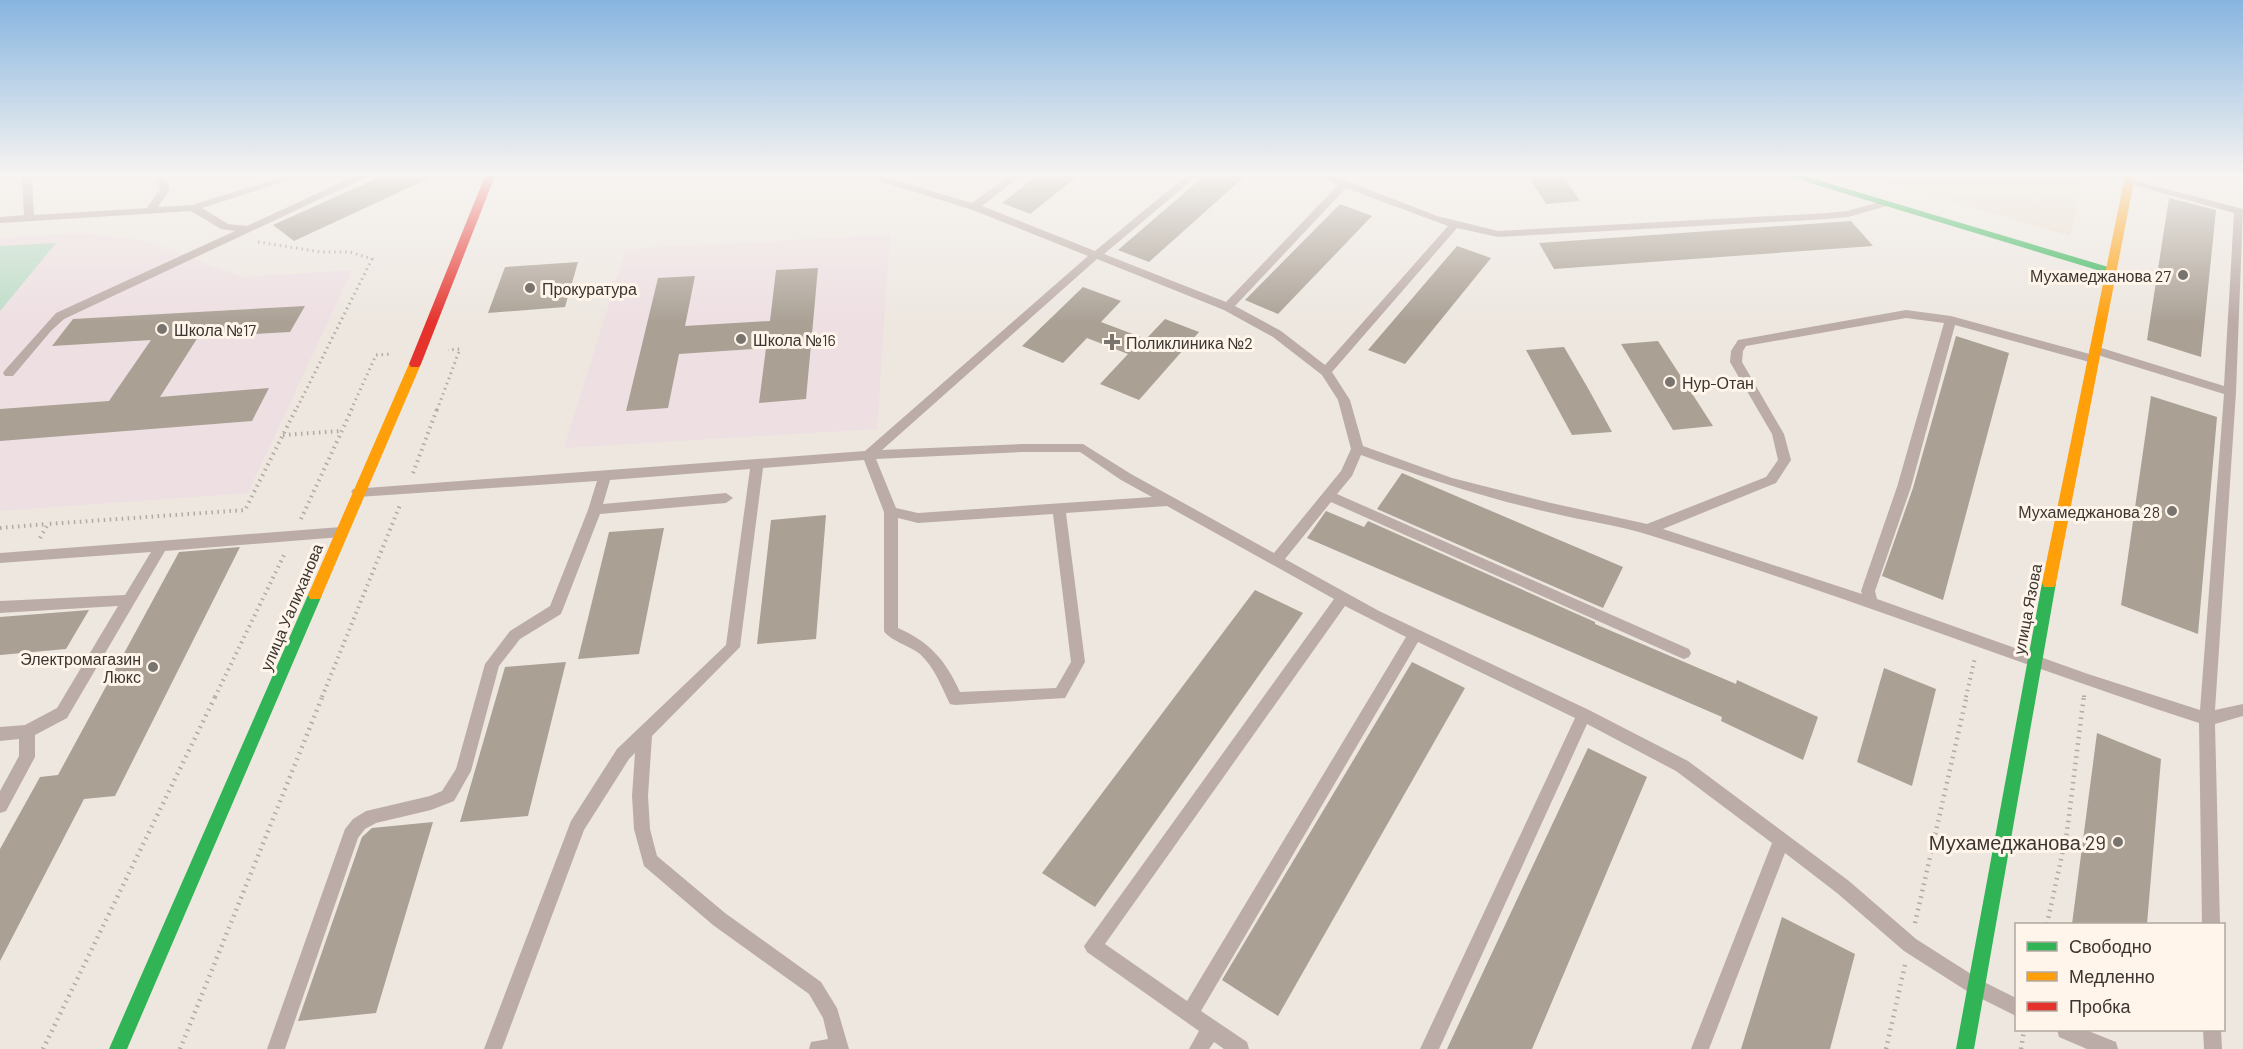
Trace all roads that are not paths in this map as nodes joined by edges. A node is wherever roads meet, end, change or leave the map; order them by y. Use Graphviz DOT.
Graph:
graph roads {
  1 [pos="222,225"];
  2 [pos="256,225"];
  3 [pos="470,225"];
  4 [pos="1020,225"];
  5 [pos="1133,225"];
  6 [pos="1306,225"];
  7 [pos="1454,225"];
  8 [pos="1663,225"];
  9 [pos="1954,225"];
  10 [pos="2120,225"];
  11 [pos="2240,225"];
  12 [pos="243,231"];
  13 [pos="1096,255"];
  14 [pos="2111,271"];
  15 [pos="1228,308"];
  16 [pos="1951,320"];
  17 [pos="2094,355"];
  18 [pos="1326,372"];
  19 [pos="9,373"];
  20 [pos="2230,392"];
  21 [pos="1357,449"];
  22 [pos="868,454"];
  23 [pos="757,464"];
  24 [pos="605,476"];
  25 [pos="358,492"];
  26 [pos="1328,495"];
  27 [pos="726,498"];
  28 [pos="1169,501"];
  29 [pos="1059,508"];
  30 [pos="595,510"];
  31 [pos="891,512"];
  32 [pos="1648,529"];
  33 [pos="341,532"];
  34 [pos="161,546"];
  35 [pos="0,558"];
  36 [pos="1276,560"];
  37 [pos="1343,598"];
  38 [pos="130,600"];
  39 [pos="1871,603"];
  40 [pos="0,607"];
  41 [pos="1415,634"];
  42 [pos="1684,653"];
  43 [pos="2033,661"];
  44 [pos="2243,710"];
  45 [pos="1584,715"];
  46 [pos="2207,719"];
  47 [pos="27,731"];
  48 [pos="644,733"];
  49 [pos="0,734"];
  50 [pos="0,806"];
  51 [pos="1781,842"];
  52 [pos="2211,923"];
  53 [pos="1976,987"];
  54 [pos="2015,1006"];
  55 [pos="1189,1014"];
  56 [pos="1211,1029"];
  57 [pos="2070,1031"];
  58 [pos="2212,1031"];
  59 [pos="840,1048"];
  60 [pos="118,1049"];
  61 [pos="276,1049"];
  62 [pos="493,1049"];
  63 [pos="818,1049"];
  64 [pos="1198,1049"];
  65 [pos="1240,1049"];
  66 [pos="1428,1049"];
  67 [pos="1700,1049"];
  68 [pos="1965,1049"];
  69 [pos="2109,1049"];
  70 [pos="2213,1049"];
  1 -- 12 [label="lane"];
  2 -- 12 [label="lane"];
  3 -- 25 [label="street, улица Уалиханова"];
  4 -- 13 [label="lane"];
  5 -- 13 [label="lane"];
  6 -- 15 [label="lane"];
  7 -- 8 [label="lane"];
  7 -- 18 [label="lane"];
  9 -- 14 [label="street"];
  10 -- 14 [label="street, улица Язова"];
  11 -- 20 [label="lane"];
  12 -- 19 [label="lane"];
  13 -- 15 [label="lane"];
  13 -- 22 [label="lane"];
  14 -- 17 [label="street, улица Язова"];
  15 -- 18 [label="lane"];
  16 -- 17 [label="lane"];
  16 -- 32 [label="lane"];
  16 -- 39 [label="lane"];
  17 -- 20 [label="lane"];
  17 -- 43 [label="street, улица Язова"];
  18 -- 21 [label="lane"];
  20 -- 46 [label="lane"];
  21 -- 26 [label="lane"];
  21 -- 32 [label="lane"];
  22 -- 23 [label="lane"];
  22 -- 28 [label="lane"];
  22 -- 31 [label="lane"];
  23 -- 24 [label="lane"];
  23 -- 48 [label="lane"];
  24 -- 25 [label="lane"];
  24 -- 30 [label="lane"];
  25 -- 33 [label="street, улица Уалиханова"];
  26 -- 36 [label="lane"];
  26 -- 42 [label="lane"];
  27 -- 30 [label="lane"];
  28 -- 29 [label="lane"];
  28 -- 36 [label="lane"];
  29 -- 31 [label="lane"];
  29 -- 31 [label="lane"];
  30 -- 61 [label="lane"];
  32 -- 39 [label="lane"];
  33 -- 34 [label="lane"];
  33 -- 60 [label="street, улица Уалиханова"];
  34 -- 35 [label="lane"];
  34 -- 38 [label="lane"];
  36 -- 37 [label="lane"];
  37 -- 41 [label="lane"];
  37 -- 55 [label="lane"];
  38 -- 40 [label="lane"];
  38 -- 47 [label="lane"];
  39 -- 43 [label="lane"];
  41 -- 45 [label="lane"];
  41 -- 55 [label="lane"];
  43 -- 46 [label="lane"];
  43 -- 53 [label="street, улица Язова"];
  44 -- 46 [label="lane"];
  45 -- 51 [label="lane"];
  45 -- 66 [label="lane"];
  46 -- 52 [label="lane"];
  47 -- 49 [label="lane"];
  47 -- 50 [label="lane"];
  48 -- 59 [label="lane"];
  48 -- 62 [label="lane"];
  51 -- 53 [label="lane"];
  51 -- 67 [label="lane"];
  53 -- 54 [label="lane"];
  53 -- 68 [label="street, улица Язова"];
  55 -- 56 [label="lane"];
  56 -- 64 [label="lane"];
  56 -- 65 [label="lane"];
  57 -- 69 [label="lane"];
  58 -- 70 [label="lane"];
  59 -- 63 [label="lane"];
}
